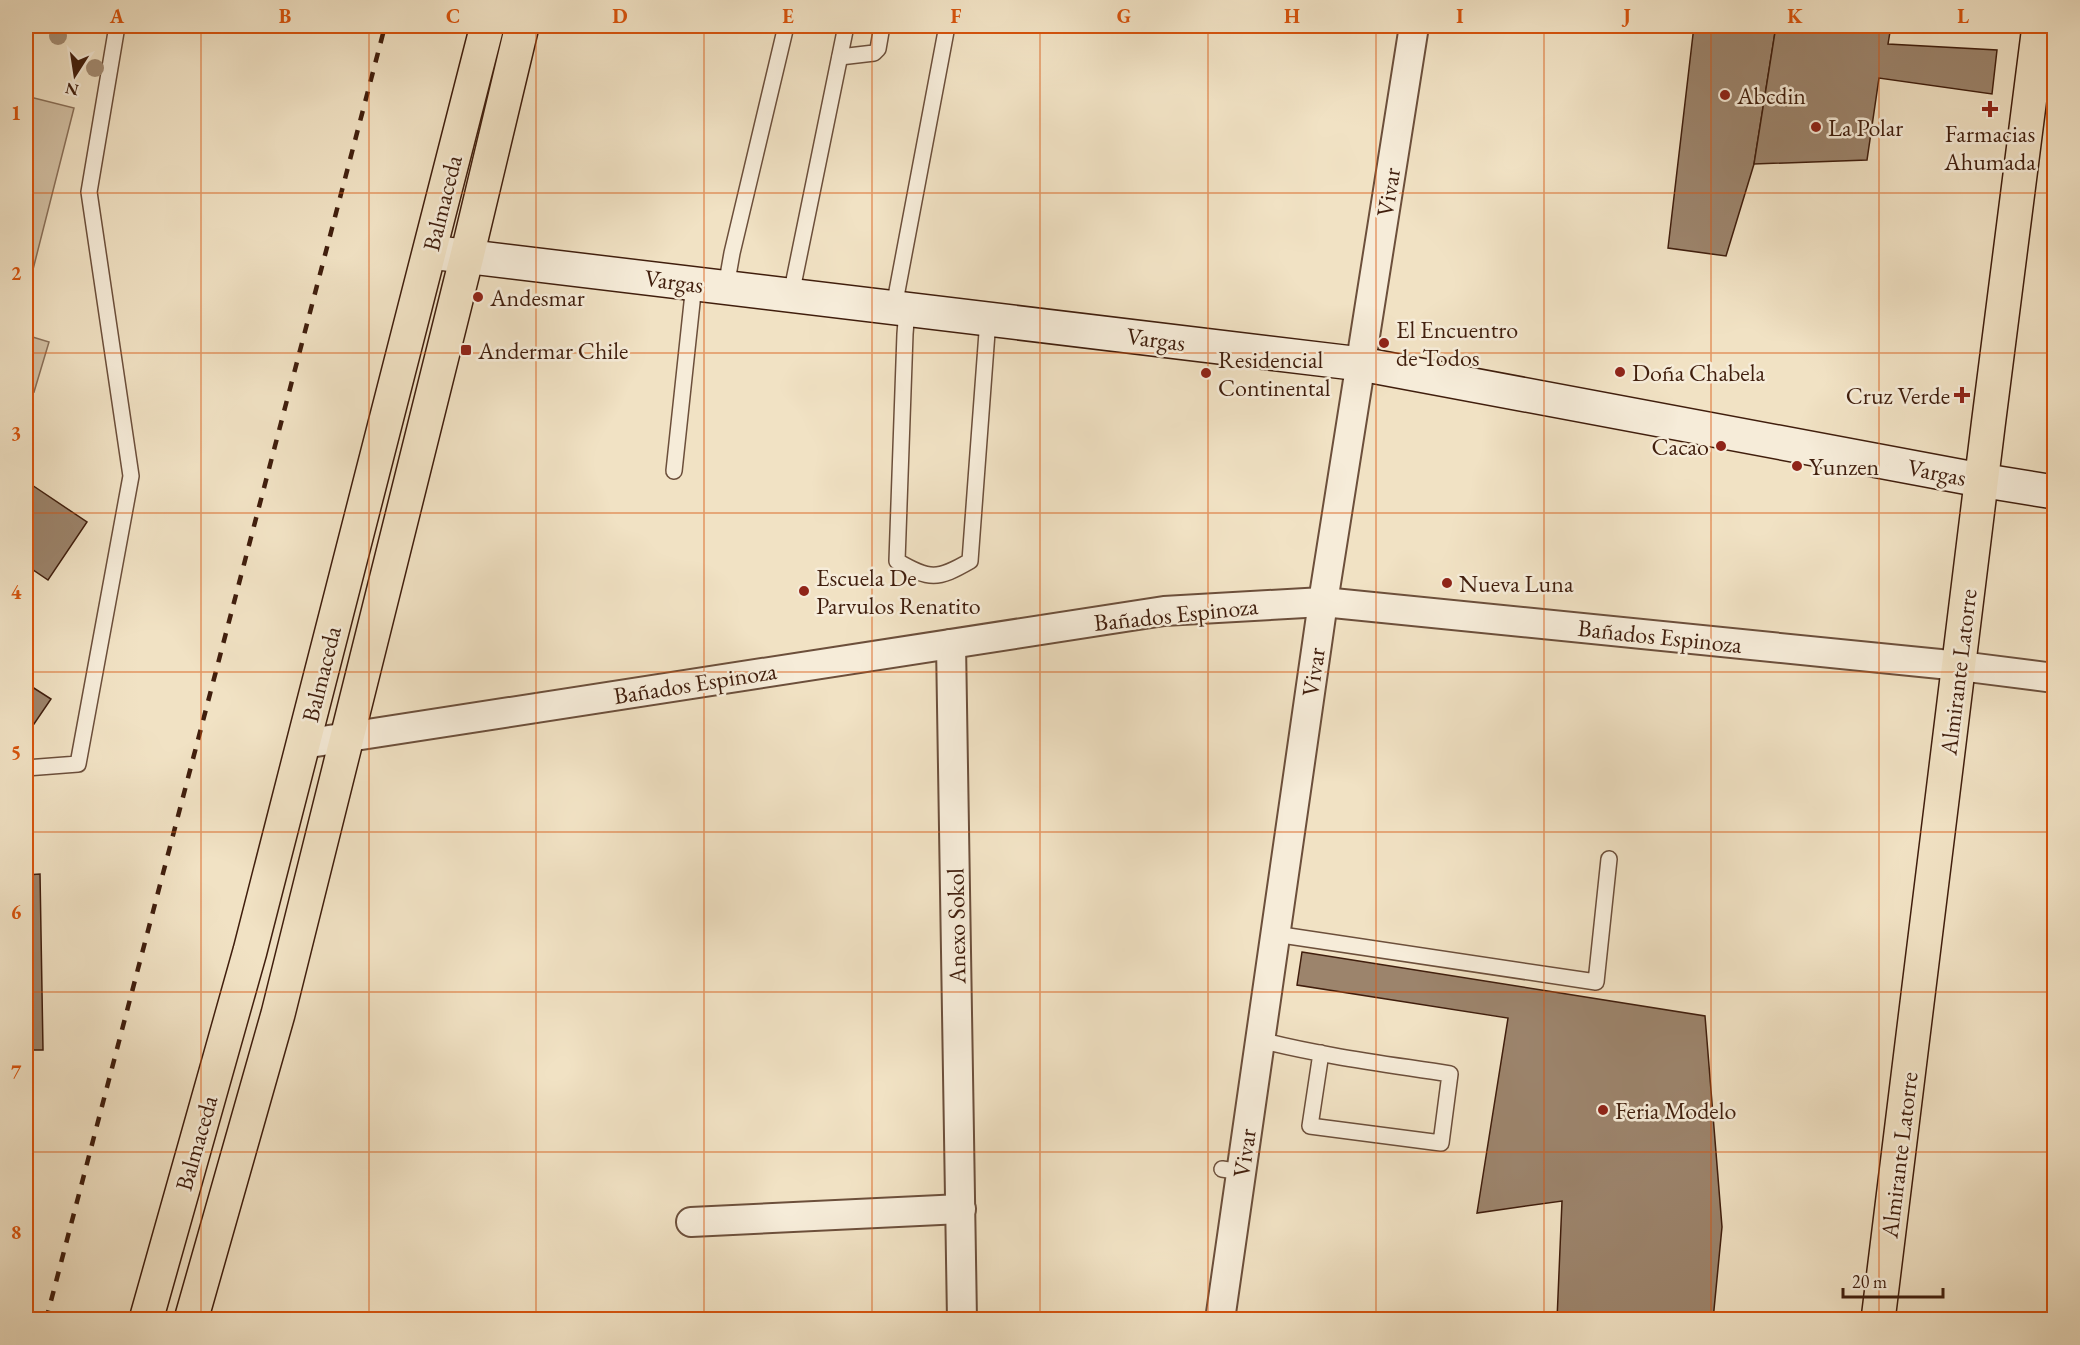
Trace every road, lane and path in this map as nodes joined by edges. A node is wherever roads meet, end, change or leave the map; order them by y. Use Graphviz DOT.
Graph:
graph roads {
  1 [pos="117,26"];
  2 [pos="487,26"];
  3 [pos="522,26"];
  4 [pos="786,26"];
  5 [pos="846,26"];
  6 [pos="882,26"];
  7 [pos="946,26"];
  8 [pos="1414,26"];
  9 [pos="2039,26"];
  10 [pos="840,57"];
  11 [pos="430,252"];
  12 [pos="467,256"];
  13 [pos="694,284"];
  14 [pos="726,287"];
  15 [pos="791,295"];
  16 [pos="901,308"];
  17 [pos="988,319"];
  18 [pos="1361,364"];
  19 [pos="674,471"];
  20 [pos="1980,480"];
  21 [pos="2055,492"];
  22 [pos="1323,602"];
  23 [pos="951,644"];
  24 [pos="1960,666"];
  25 [pos="2055,678"];
  26 [pos="346,737"];
  27 [pos="303,744"];
  28 [pos="26,768"];
  29 [pos="1609,859"];
  30 [pos="1275,934"];
  31 [pos="1260,1041"];
  32 [pos="1321,1053"];
  33 [pos="961,1209"];
  34 [pos="690,1221"];
  35 [pos="146,1320"];
  36 [pos="191,1320"];
  37 [pos="962,1320"];
  38 [pos="1220,1320"];
  39 [pos="1878,1320"];
  1 -- 28 [label="lane"];
  2 -- 11 [label="main road, Balmaceda"];
  3 -- 12 [label="main road, Balmaceda"];
  4 -- 14 [label="lane"];
  5 -- 10 [label="lane"];
  6 -- 10 [label="lane"];
  7 -- 16 [label="lane"];
  8 -- 18 [label="street, Vivar"];
  9 -- 20 [label="main road, Almirante Latorre"];
  10 -- 15 [label="lane"];
  11 -- 12 [label="street, Vargas"];
  11 -- 27 [label="main road, Balmaceda"];
  12 -- 13 [label="street, Vargas"];
  12 -- 26 [label="main road, Balmaceda"];
  13 -- 14 [label="street, Vargas"];
  13 -- 19 [label="lane"];
  14 -- 15 [label="street, Vargas"];
  15 -- 16 [label="street, Vargas"];
  16 -- 17 [label="street, Vargas"];
  16 -- 17 [label="lane"];
  17 -- 18 [label="street, Vargas"];
  18 -- 20 [label="street, Vargas"];
  18 -- 22 [label="street, Vivar"];
  20 -- 21 [label="street, Vargas"];
  20 -- 24 [label="main road, Almirante Latorre"];
  22 -- 23 [label="street, Bañados Espinoza"];
  22 -- 24 [label="street, Bañados Espinoza"];
  22 -- 30 [label="street, Vivar"];
  23 -- 26 [label="street, Bañados Espinoza"];
  23 -- 33 [label="street, Anexo Sokol"];
  24 -- 25 [label="street, Bañados Espinoza"];
  24 -- 39 [label="main road, Almirante Latorre"];
  26 -- 27 [label="street, Bañados Espinoza"];
  26 -- 36 [label="main road, Balmaceda"];
  27 -- 35 [label="main road, Balmaceda"];
  29 -- 30 [label="lane"];
  30 -- 31 [label="street, Vivar"];
  31 -- 32 [label="lane"];
  31 -- 38 [label="street, Vivar"];
  32 -- 32 [label="lane"];
  33 -- 34 [label="street"];
  33 -- 37 [label="street, Anexo Sokol"];
}
